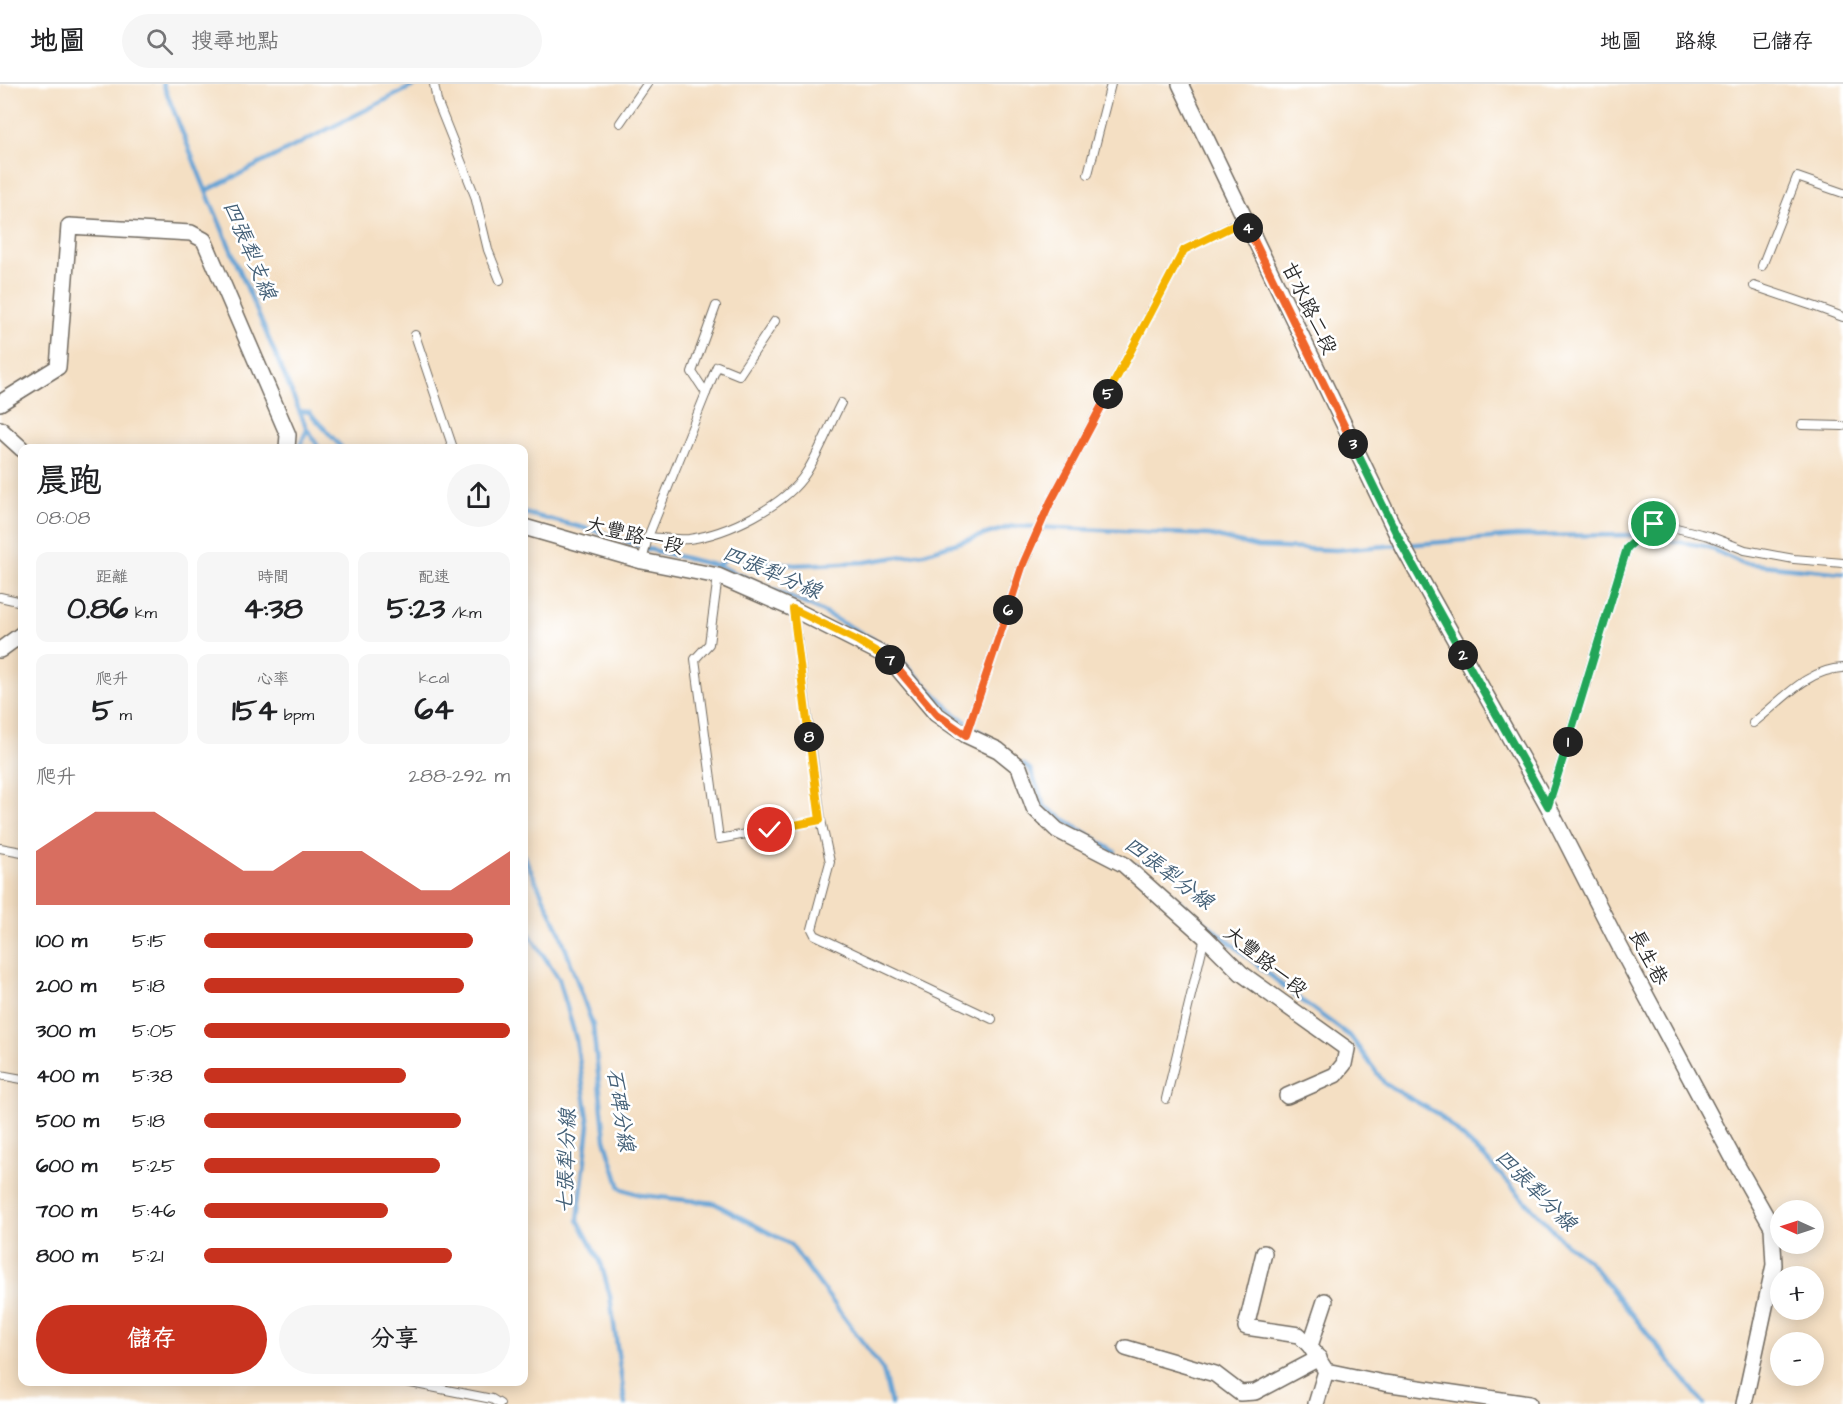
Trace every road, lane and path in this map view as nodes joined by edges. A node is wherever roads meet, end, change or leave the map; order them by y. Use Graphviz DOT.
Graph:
graph roads {
  1 [pos="434,84"];
  2 [pos="647,84"];
  3 [pos="1111,84"];
  4 [pos="1180,84"];
  5 [pos="620,123"];
  6 [pos="1088,174"];
  7 [pos="1843,193"];
  8 [pos="1245,220"];
  9 [pos="1762,266"];
  10 [pos="500,280"];
  11 [pos="1754,286"];
  12 [pos="716,306"];
  13 [pos="1843,317"];
  14 [pos="775,321"];
  15 [pos="415,335"];
  16 [pos="706,393"];
  17 [pos="0,403"];
  18 [pos="841,403"];
  19 [pos="1802,425"];
  20 [pos="1843,426"];
  21 [pos="0,429"];
  22 [pos="287,444"];
  23 [pos="452,444"];
  24 [pos="18,445"];
  25 [pos="528,528"];
  26 [pos="648,537"];
  27 [pos="1404,549"];
  28 [pos="642,561"];
  29 [pos="1843,563"];
  30 [pos="718,576"];
  31 [pos="0,597"];
  32 [pos="18,601"];
  33 [pos="793,609"];
  34 [pos="18,637"];
  35 [pos="0,650"];
  36 [pos="1843,668"];
  37 [pos="1753,723"];
  38 [pos="966,735"];
  39 [pos="1548,806"];
  40 [pos="820,820"];
  41 [pos="0,848"];
  42 [pos="18,851"];
  43 [pos="1205,938"];
  44 [pos="992,1020"];
  45 [pos="0,1075"];
  46 [pos="18,1078"];
  47 [pos="1287,1096"];
  48 [pos="1166,1099"];
  49 [pos="1264,1253"];
  50 [pos="1325,1301"];
  51 [pos="1126,1348"];
  52 [pos="1318,1359"];
  53 [pos="422,1386"];
  54 [pos="490,1402"];
  55 [pos="500,1404"];
  56 [pos="1316,1404"];
  57 [pos="1529,1404"];
  58 [pos="1744,1404"];
  1 -- 10 [label="lane"];
  2 -- 5 [label="lane"];
  3 -- 6 [label="lane"];
  4 -- 8 [label="street, 甘水路二段"];
  7 -- 9 [label="lane"];
  8 -- 27 [label="street, 甘水路二段"];
  8 -- 38 [label="lane"];
  11 -- 13 [label="lane"];
  12 -- 16 [label="lane"];
  14 -- 16 [label="lane"];
  15 -- 23 [label="lane"];
  16 -- 26 [label="lane"];
  17 -- 22 [label="street"];
  18 -- 26 [label="lane"];
  19 -- 20 [label="lane"];
  21 -- 24 [label="street"];
  25 -- 28 [label="street, 大豐路一段"];
  26 -- 28 [label="lane"];
  27 -- 39 [label="street, 長生巷"];
  28 -- 30 [label="street, 大豐路一段"];
  29 -- 39 [label="lane"];
  30 -- 33 [label="street, 大豐路一段"];
  30 -- 40 [label="lane"];
  31 -- 32 [label="lane"];
  33 -- 38 [label="street, 大豐路一段"];
  33 -- 40 [label="lane"];
  34 -- 35 [label="street"];
  36 -- 37 [label="lane"];
  38 -- 43 [label="street, 大豐路一段"];
  39 -- 58 [label="street, 長生巷"];
  40 -- 44 [label="lane"];
  41 -- 42 [label="lane"];
  43 -- 47 [label="street, 大豐路一段"];
  43 -- 48 [label="lane"];
  45 -- 46 [label="lane"];
  49 -- 52 [label="street"];
  50 -- 52 [label="street"];
  51 -- 52 [label="street"];
  52 -- 56 [label="street"];
  52 -- 57 [label="street"];
  53 -- 54 [label="lane"];
  54 -- 55 [label="lane"];
}
